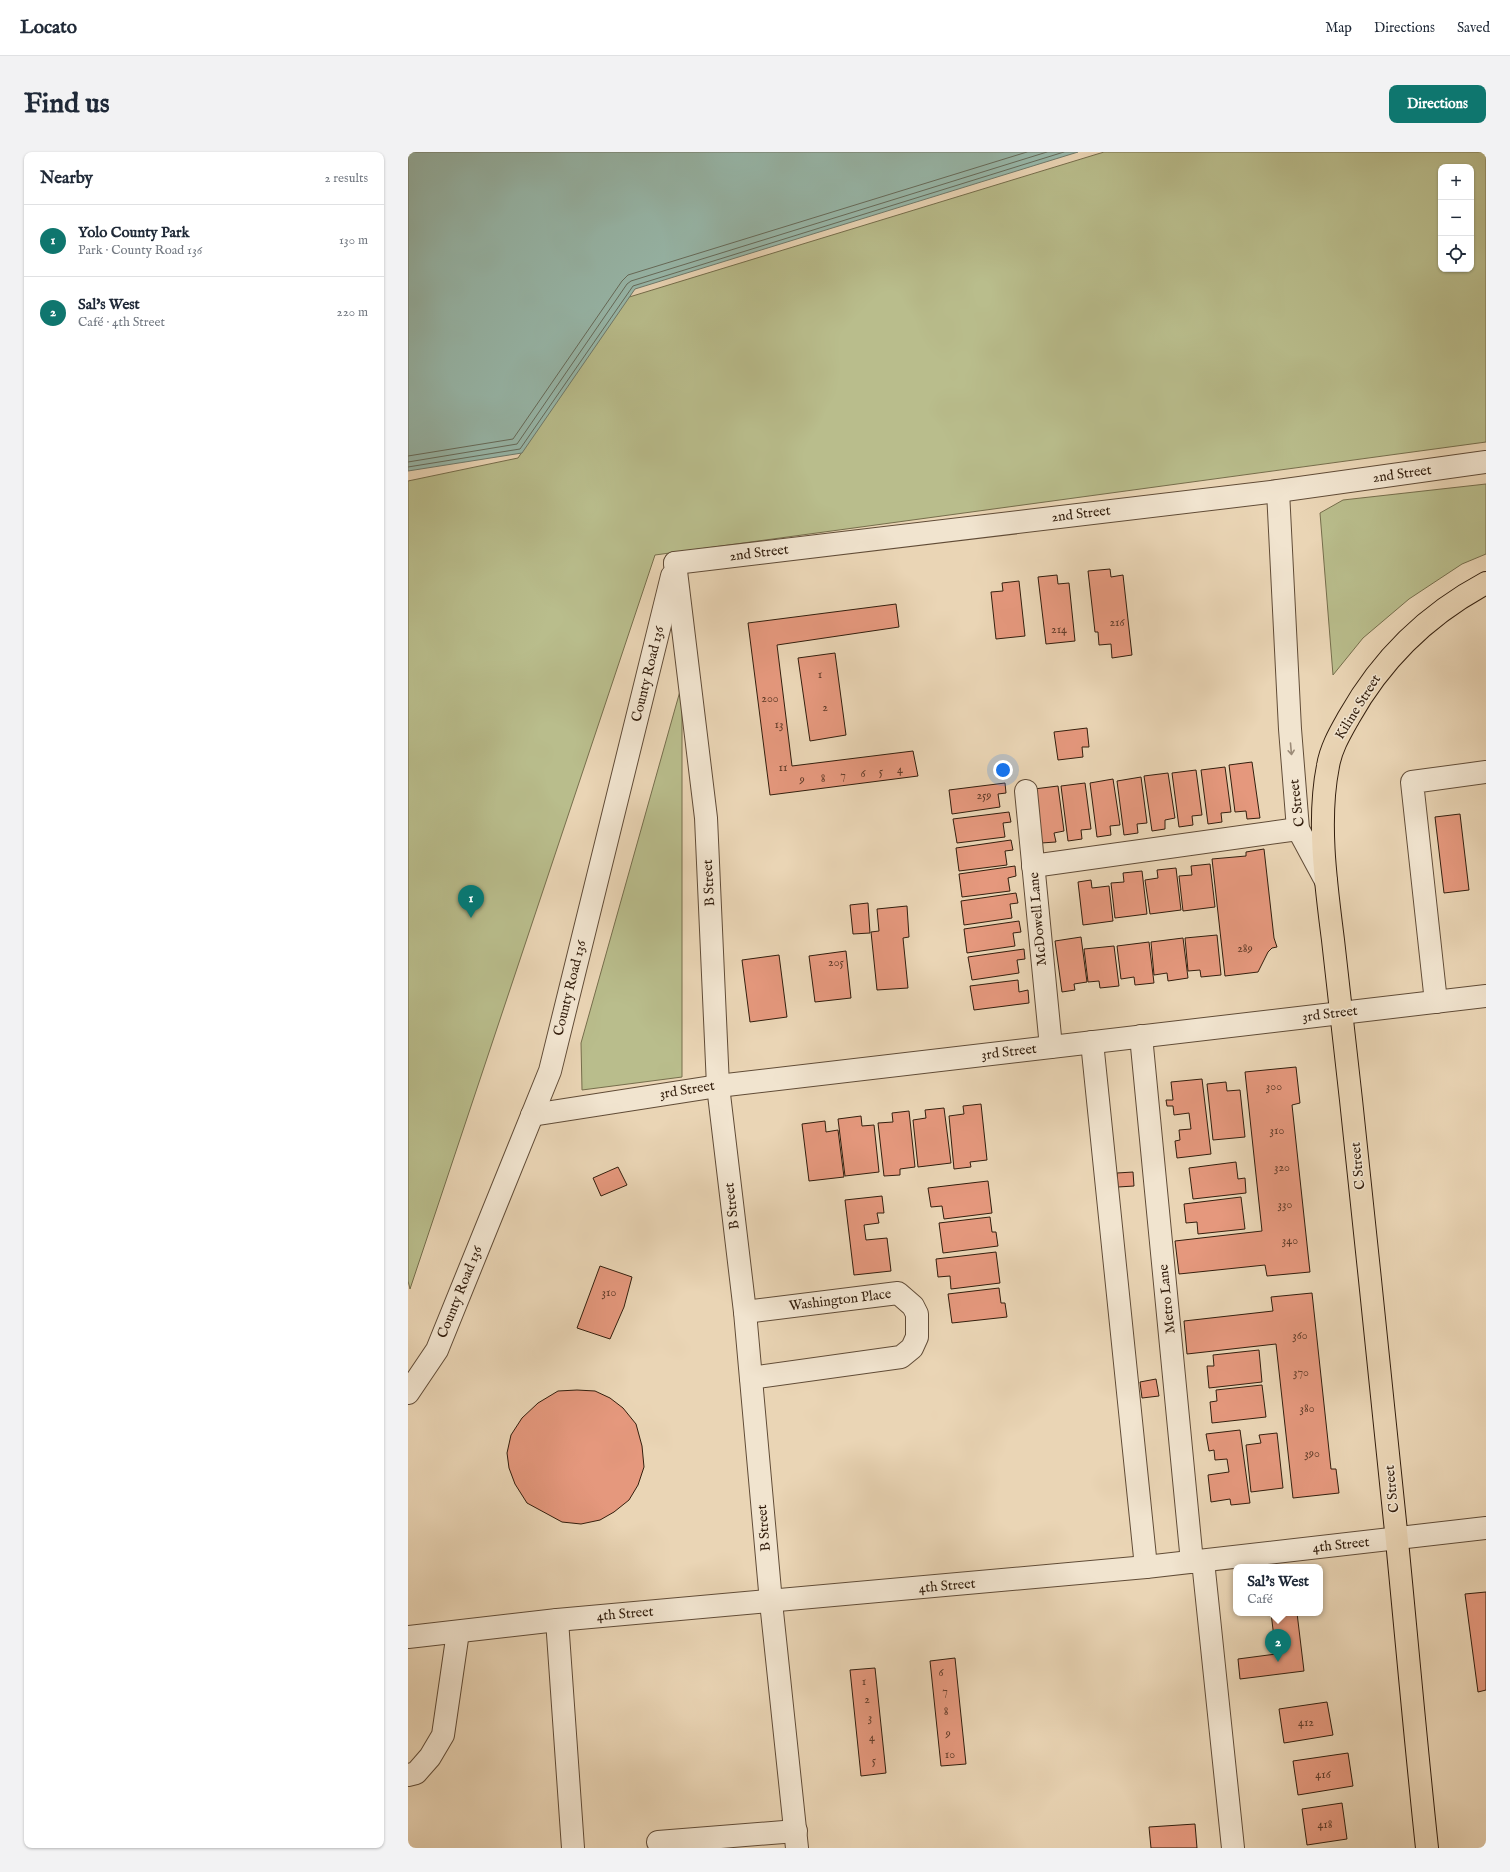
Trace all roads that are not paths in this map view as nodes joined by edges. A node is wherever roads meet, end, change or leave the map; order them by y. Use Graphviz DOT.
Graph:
graph roads {
  1 [pos="1486,462"];
  2 [pos="1278,491"];
  3 [pos="675,563"];
  4 [pos="1486,583"];
  5 [pos="1486,772"];
  6 [pos="1026,791"];
  7 [pos="1298,829"];
  8 [pos="1033,866"];
  9 [pos="1326,881"];
  10 [pos="1486,996"];
  11 [pos="1436,1002"];
  12 [pos="1342,1013"];
  13 [pos="1141,1036"];
  14 [pos="1092,1042"];
  15 [pos="1050,1047"];
  16 [pos="718,1086"];
  17 [pos="532,1115"];
  18 [pos="745,1312"];
  19 [pos="751,1378"];
  20 [pos="408,1393"];
  21 [pos="1486,1528"];
  22 [pos="1397,1539"];
  23 [pos="1198,1561"];
  24 [pos="1146,1567"];
  25 [pos="771,1602"];
  26 [pos="558,1620"];
  27 [pos="458,1632"];
  28 [pos="408,1637"];
  29 [pos="408,1775"];
  30 [pos="797,1839"];
  31 [pos="658,1842"];
  32 [pos="573,1848"];
  33 [pos="1233,1848"];
  34 [pos="1427,1848"];
  1 -- 2 [label="street, 2nd Street"];
  2 -- 3 [label="street, 2nd Street"];
  2 -- 7 [label="street, C Street, one-way"];
  3 -- 16 [label="street, B Street"];
  3 -- 17 [label="street, County Road 136"];
  4 -- 9 [label="main road, Kiline Street"];
  5 -- 11 [label="street"];
  6 -- 8 [label="street, McDowell Lane"];
  7 -- 8 [label="street"];
  7 -- 9 [label="street, C Street"];
  8 -- 15 [label="street, McDowell Lane"];
  9 -- 12 [label="main road, C Street"];
  10 -- 11 [label="street, 3rd Street"];
  11 -- 12 [label="street, 3rd Street"];
  12 -- 13 [label="street, 3rd Street"];
  12 -- 22 [label="main road, C Street"];
  13 -- 14 [label="street, 3rd Street"];
  13 -- 23 [label="street, Metro Lane"];
  14 -- 15 [label="street, 3rd Street"];
  14 -- 24 [label="street"];
  15 -- 16 [label="street, 3rd Street"];
  16 -- 17 [label="street, 3rd Street"];
  16 -- 18 [label="street, B Street"];
  17 -- 20 [label="street, County Road 136"];
  18 -- 19 [label="street, B Street"];
  18 -- 19 [label="street, Washington Place"];
  19 -- 25 [label="street, B Street"];
  21 -- 22 [label="street, 4th Street"];
  22 -- 23 [label="street, 4th Street"];
  22 -- 34 [label="main road, C Street"];
  23 -- 24 [label="street, 4th Street"];
  23 -- 33 [label="street, Metro Lane"];
  24 -- 25 [label="street, 4th Street"];
  25 -- 26 [label="street, 4th Street"];
  25 -- 30 [label="street, B Street"];
  26 -- 27 [label="street, 4th Street"];
  26 -- 32 [label="street"];
  27 -- 28 [label="street, 4th Street"];
  27 -- 29 [label="street"];
  30 -- 31 [label="street"];
}
